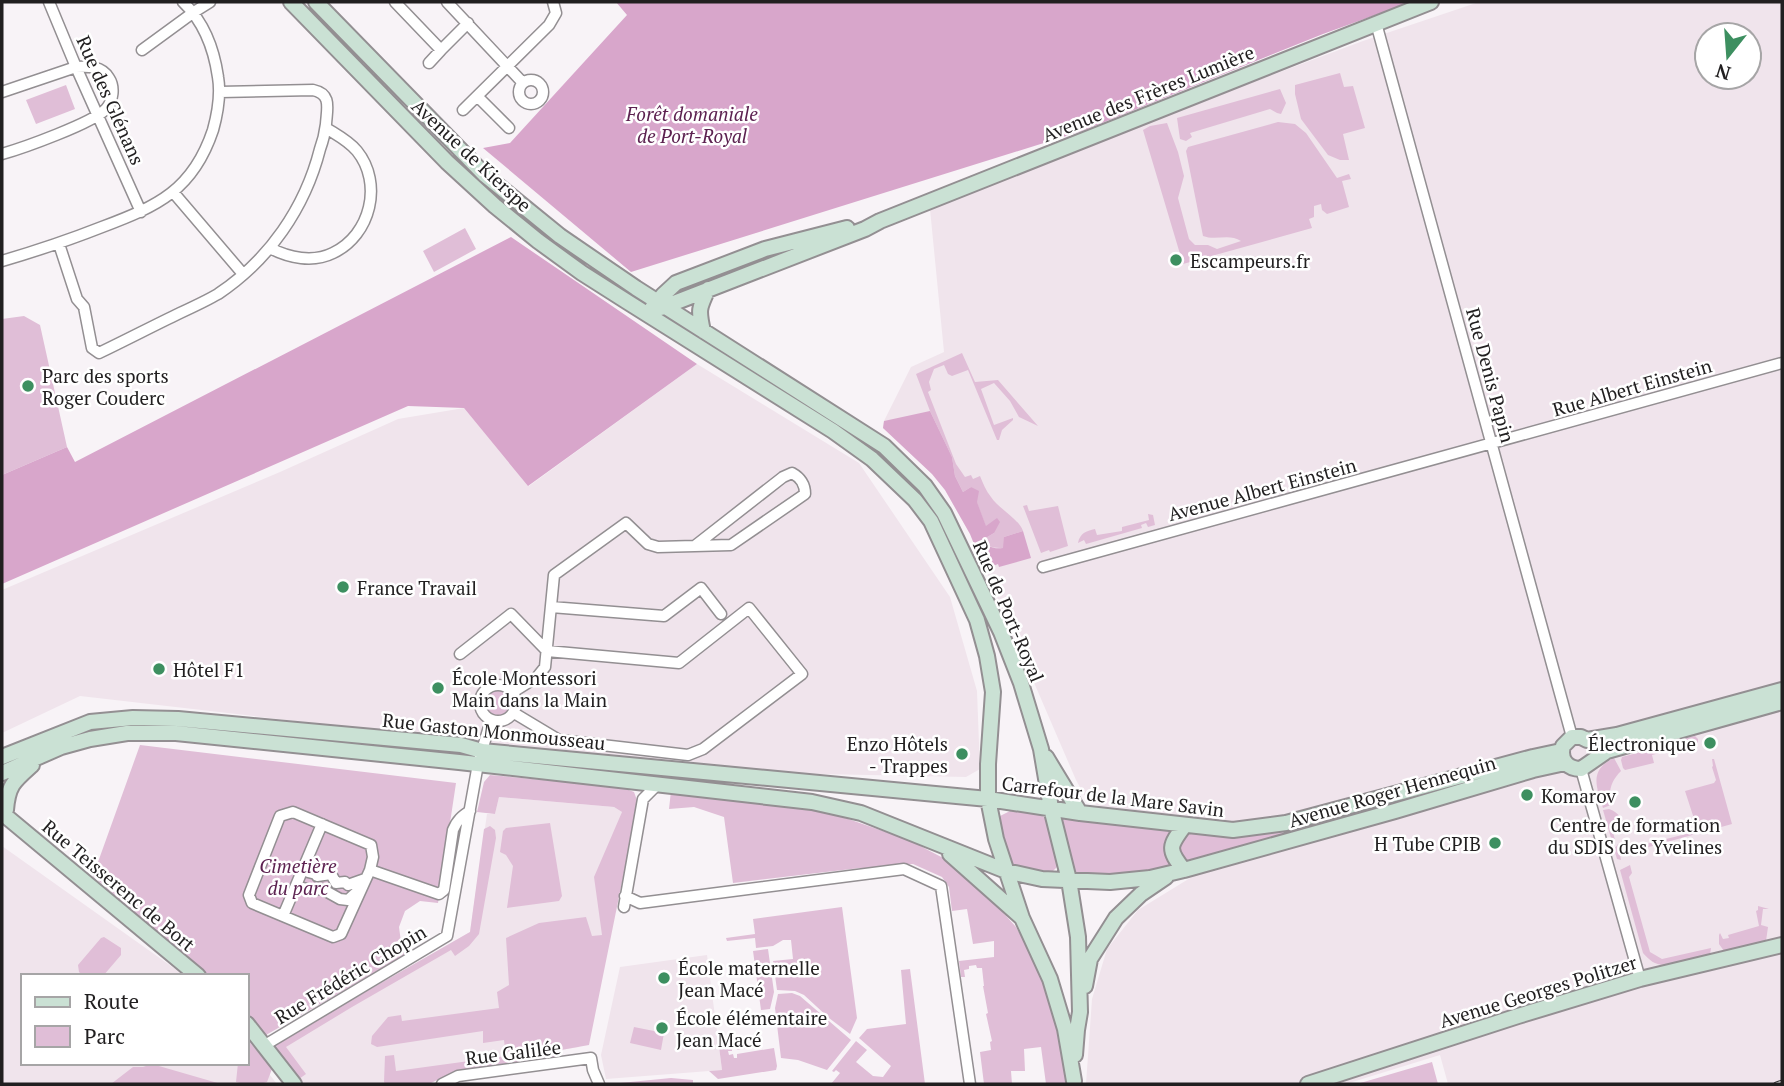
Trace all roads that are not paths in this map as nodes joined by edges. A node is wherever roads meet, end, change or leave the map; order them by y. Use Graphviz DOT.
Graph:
graph roads {
  1 [pos="49,2"];
  2 [pos="183,2"];
  3 [pos="210,2"];
  4 [pos="291,2"];
  5 [pos="316,2"];
  6 [pos="395,2"];
  7 [pos="447,2"];
  8 [pos="553,2"];
  9 [pos="1430,2"];
  10 [pos="194,12"];
  11 [pos="468,23"];
  12 [pos="1376,23"];
  13 [pos="142,50"];
  14 [pos="441,50"];
  15 [pos="429,63"];
  16 [pos="509,66"];
  17 [pos="76,67"];
  18 [pos="523,83"];
  19 [pos="2,92"];
  20 [pos="220,92"];
  21 [pos="478,97"];
  22 [pos="463,110"];
  23 [pos="97,114"];
  24 [pos="326,128"];
  25 [pos="509,128"];
  26 [pos="2,155"];
  27 [pos="173,192"];
  28 [pos="141,212"];
  29 [pos="880,221"];
  30 [pos="59,244"];
  31 [pos="270,248"];
  32 [pos="2,261"];
  33 [pos="243,274"];
  34 [pos="676,283"];
  35 [pos="636,288"];
  36 [pos="708,289"];
  37 [pos="661,304"];
  38 [pos="647,314"];
  39 [pos="703,331"];
  40 [pos="1782,363"];
  41 [pos="1492,444"];
  42 [pos="696,545"];
  43 [pos="1042,567"];
  44 [pos="551,607"];
  45 [pos="721,614"];
  46 [pos="547,651"];
  47 [pos="460,654"];
  48 [pos="1782,690"];
  49 [pos="513,692"];
  50 [pos="1782,702"];
  51 [pos="514,713"];
  52 [pos="491,720"];
  53 [pos="1572,737"];
  54 [pos="1587,740"];
  55 [pos="41,749"];
  56 [pos="1041,749"];
  57 [pos="2,757"];
  58 [pos="1563,757"];
  59 [pos="480,758"];
  60 [pos="2,765"];
  61 [pos="1586,766"];
  62 [pos="2,774"];
  63 [pos="634,781"];
  64 [pos="659,784"];
  65 [pos="643,799"];
  66 [pos="988,799"];
  67 [pos="1051,808"];
  68 [pos="3,810"];
  69 [pos="470,811"];
  70 [pos="1080,813"];
  71 [pos="322,824"];
  72 [pos="1185,825"];
  73 [pos="1233,830"];
  74 [pos="942,846"];
  75 [pos="1006,871"];
  76 [pos="1178,871"];
  77 [pos="325,877"];
  78 [pos="366,879"];
  79 [pos="1069,880"];
  80 [pos="296,886"];
  81 [pos="283,916"];
  82 [pos="1022,918"];
  83 [pos="1782,945"];
  84 [pos="196,974"];
  85 [pos="1640,979"];
  86 [pos="1080,1012"];
  87 [pos="248,1025"];
  88 [pos="265,1045"];
  89 [pos="1074,1083"];
  90 [pos="294,1084"];
  91 [pos="442,1084"];
  92 [pos="599,1084"];
  93 [pos="970,1084"];
  94 [pos="1308,1084"];
  1 -- 17 [label="street, Rue des Glénans"];
  2 -- 10 [label="street"];
  3 -- 10 [label="street"];
  4 -- 38 [label="main road, Avenue de Kierspe"];
  5 -- 35 [label="main road, Avenue de Kierspe"];
  6 -- 14 [label="street"];
  7 -- 11 [label="street"];
  8 -- 16 [label="street"];
  9 -- 12 [label="main road, Avenue des Frères Lumière"];
  10 -- 13 [label="street"];
  10 -- 20 [label="street"];
  11 -- 14 [label="street"];
  11 -- 16 [label="street"];
  12 -- 29 [label="main road, Avenue des Frères Lumière"];
  12 -- 41 [label="street, Rue Denis Papin"];
  14 -- 15 [label="street"];
  16 -- 18 [label="street"];
  16 -- 21 [label="street"];
  17 -- 19 [label="street"];
  17 -- 23 [label="street, Rue des Glénans"];
  17 -- 23 [label="street"];
  20 -- 24 [label="street"];
  20 -- 27 [label="street"];
  21 -- 22 [label="street"];
  21 -- 25 [label="street"];
  23 -- 26 [label="street"];
  23 -- 28 [label="street, Rue des Glénans"];
  24 -- 31 [label="street"];
  24 -- 31 [label="street"];
  27 -- 28 [label="street"];
  27 -- 33 [label="street"];
  28 -- 30 [label="street"];
  29 -- 34 [label="main road, Avenue des Frères Lumière"];
  29 -- 36 [label="main road, Avenue des Frères Lumière"];
  30 -- 32 [label="street"];
  30 -- 33 [label="street"];
  31 -- 33 [label="street"];
  34 -- 35 [label="main road"];
  34 -- 37 [label="main road, Avenue des Frères Lumière"];
  35 -- 37 [label="main road, Avenue de Kierspe"];
  36 -- 37 [label="main road, Avenue des Frères Lumière"];
  36 -- 39 [label="main road"];
  37 -- 38 [label="main road, Avenue des Frères Lumière"];
  37 -- 39 [label="main road, Rue de Port-Royal"];
  38 -- 66 [label="main road, Rue de Port-Royal"];
  39 -- 56 [label="main road, Rue de Port-Royal"];
  40 -- 41 [label="street, Rue Albert Einstein"];
  41 -- 43 [label="street, Avenue Albert Einstein"];
  41 -- 53 [label="street, Rue Denis Papin"];
  42 -- 42 [label="street"];
  42 -- 44 [label="street"];
  44 -- 45 [label="street"];
  44 -- 46 [label="street"];
  46 -- 47 [label="street"];
  46 -- 49 [label="street"];
  46 -- 51 [label="street"];
  48 -- 54 [label="main road"];
  49 -- 51 [label="street"];
  49 -- 52 [label="street"];
  50 -- 61 [label="main road"];
  51 -- 52 [label="street"];
  52 -- 59 [label="street, Rue Frédéric Chopin"];
  53 -- 54 [label="main road"];
  53 -- 58 [label="main road"];
  54 -- 61 [label="main road"];
  55 -- 57 [label="main road, Rue Gaston Monmousseau"];
  55 -- 59 [label="main road, Rue Gaston Monmousseau"];
  55 -- 60 [label="main road"];
  55 -- 62 [label="main road"];
  55 -- 68 [label="main road"];
  56 -- 67 [label="main road, Rue de Port-Royal"];
  56 -- 70 [label="main road"];
  58 -- 61 [label="main road"];
  58 -- 73 [label="main road, Avenue Roger Hennequin"];
  58 -- 76 [label="main road, Avenue Roger Hennequin"];
  59 -- 63 [label="main road, Rue Gaston Monmousseau"];
  59 -- 66 [label="main road, Rue Gaston Monmousseau"];
  59 -- 69 [label="street, Rue Frédéric Chopin"];
  61 -- 85 [label="street"];
  63 -- 64 [label="main road, Rue Gaston Monmousseau"];
  63 -- 65 [label="street"];
  64 -- 65 [label="street"];
  64 -- 74 [label="main road, Rue Gaston Monmousseau"];
  65 -- 93 [label="street"];
  66 -- 67 [label="main road, Carrefour de la Mare Savin"];
  66 -- 75 [label="main road, Rue de Port-Royal"];
  67 -- 70 [label="main road, Carrefour de la Mare Savin"];
  67 -- 79 [label="main road, Rue de Port-Royal"];
  68 -- 84 [label="main road, Rue Teisserenc de Bort"];
  69 -- 78 [label="street"];
  69 -- 88 [label="street, Rue Frédéric Chopin"];
  70 -- 72 [label="main road, Carrefour de la Mare Savin"];
  71 -- 77 [label="street"];
  71 -- 78 [label="street"];
  71 -- 81 [label="street"];
  72 -- 73 [label="main road, Carrefour de la Mare Savin"];
  72 -- 76 [label="main road"];
  74 -- 75 [label="main road"];
  74 -- 82 [label="main road"];
  75 -- 79 [label="main road"];
  75 -- 82 [label="main road, Rue de Port-Royal"];
  76 -- 79 [label="main road"];
  76 -- 86 [label="main road"];
  77 -- 78 [label="street"];
  77 -- 80 [label="street"];
  78 -- 80 [label="street"];
  78 -- 81 [label="street"];
  79 -- 86 [label="main road, Rue de Port-Royal"];
  80 -- 81 [label="street"];
  82 -- 89 [label="main road, Rue de Port-Royal"];
  83 -- 85 [label="main road, Avenue Georges Politzer"];
  85 -- 94 [label="main road, Avenue Georges Politzer"];
  86 -- 89 [label="main road, Rue de Port-Royal"];
  87 -- 88 [label="main road"];
  88 -- 90 [label="main road"];
  91 -- 92 [label="street, Rue Galilée"];
}
